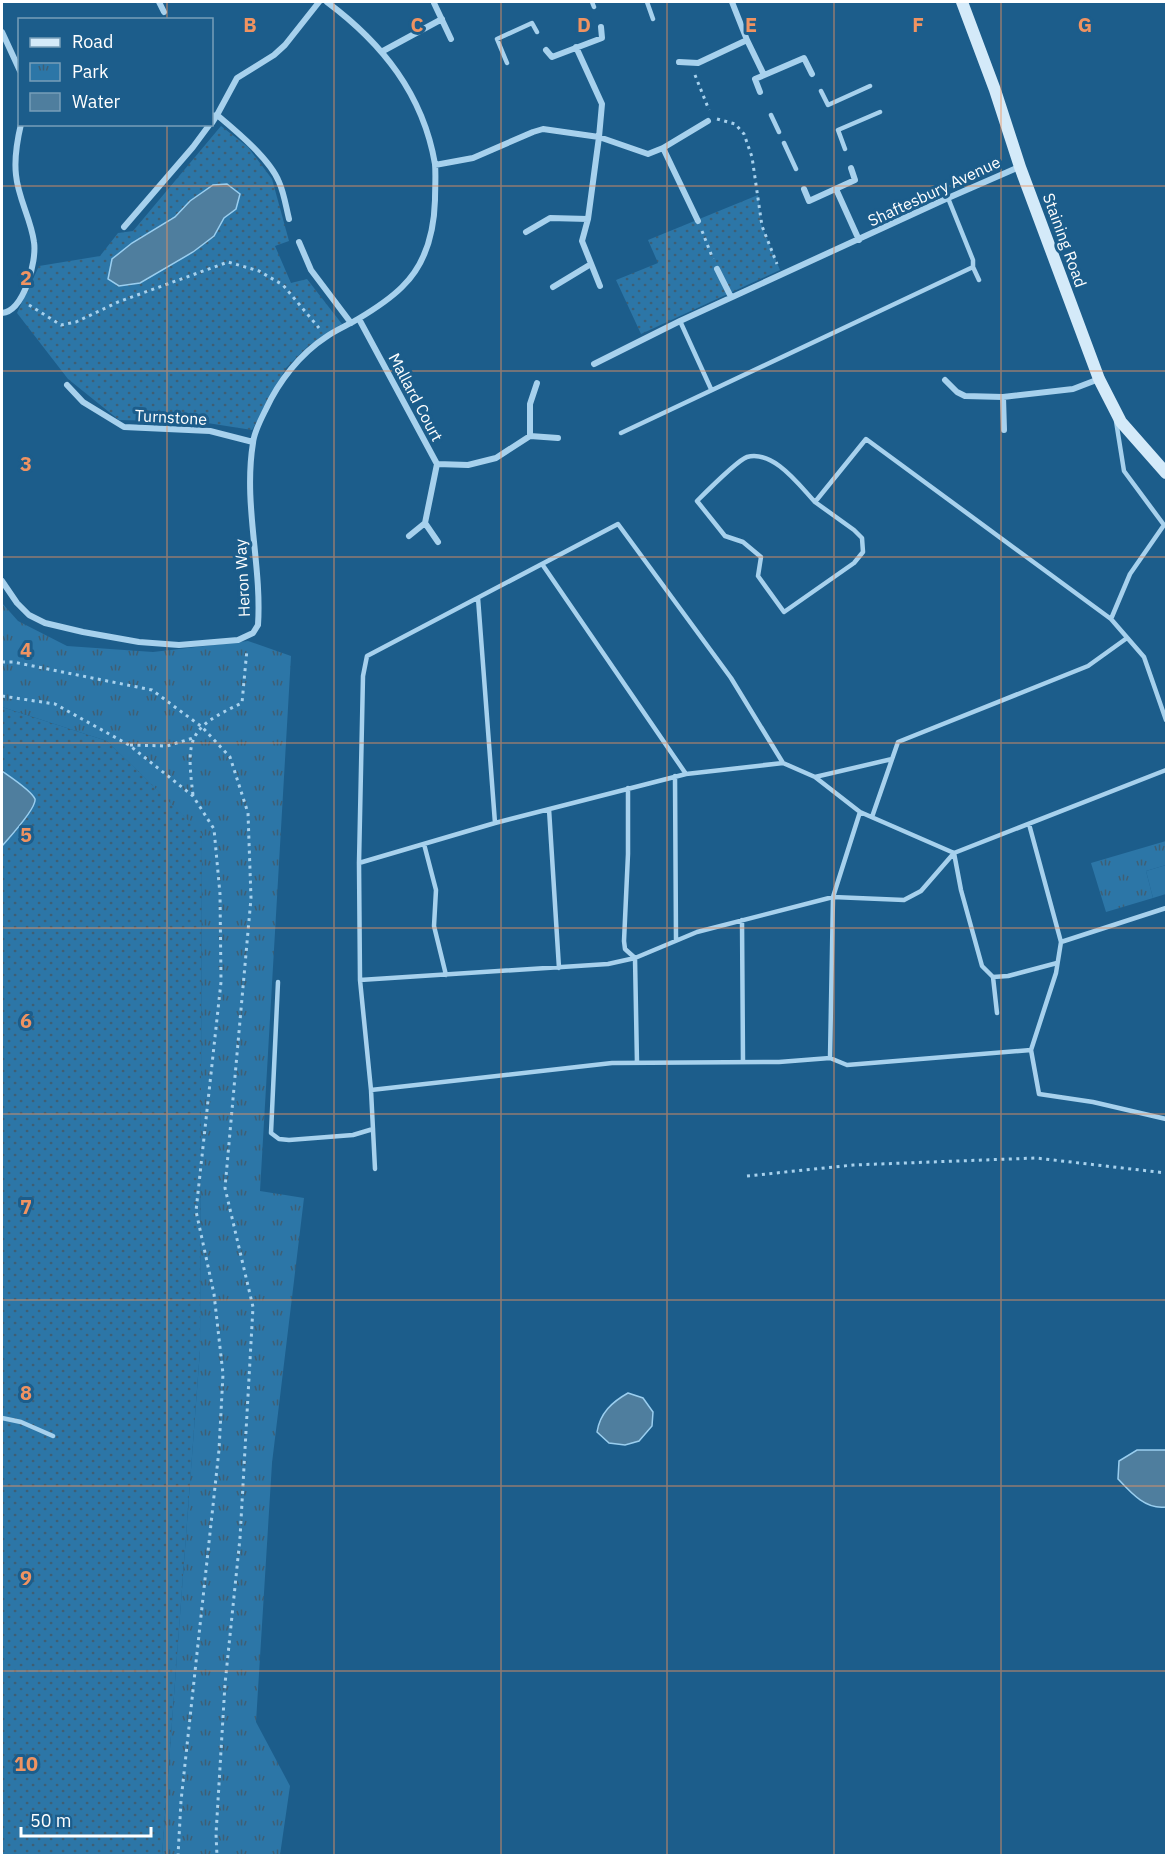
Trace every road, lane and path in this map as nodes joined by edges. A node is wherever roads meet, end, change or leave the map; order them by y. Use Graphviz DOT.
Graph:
graph roads {
  1 [pos="159,2"];
  2 [pos="320,2"];
  3 [pos="327,2"];
  4 [pos="647,2"];
  5 [pos="732,2"];
  6 [pos="962,2"];
  7 [pos="434,3"];
  8 [pos="164,12"];
  9 [pos="442,19"];
  10 [pos="653,20"];
  11 [pos="601,27"];
  12 [pos="2,32"];
  13 [pos="537,32"];
  14 [pos="451,39"];
  15 [pos="747,40"];
  16 [pos="576,47"];
  17 [pos="383,51"];
  18 [pos="546,51"];
  19 [pos="679,62"];
  20 [pos="507,63"];
  21 [pos="698,63"];
  22 [pos="18,67"];
  23 [pos="812,74"];
  24 [pos="764,75"];
  25 [pos="870,86"];
  26 [pos="821,91"];
  27 [pos="760,93"];
  28 [pos="880,112"];
  29 [pos="771,115"];
  30 [pos="214,116"];
  31 [pos="708,121"];
  32 [pos="21,126"];
  33 [pos="209,126"];
  34 [pos="778,132"];
  35 [pos="599,136"];
  36 [pos="784,143"];
  37 [pos="663,148"];
  38 [pos="846,149"];
  39 [pos="435,165"];
  40 [pos="1020,166"];
  41 [pos="851,168"];
  42 [pos="796,169"];
  43 [pos="804,189"];
  44 [pos="836,189"];
  45 [pos="948,198"];
  46 [pos="289,219"];
  47 [pos="588,219"];
  48 [pos="698,221"];
  49 [pos="124,227"];
  50 [pos="526,232"];
  51 [pos="859,240"];
  52 [pos="299,242"];
  53 [pos="591,264"];
  54 [pos="973,267"];
  55 [pos="717,269"];
  56 [pos="782,274"];
  57 [pos="979,280"];
  58 [pos="600,286"];
  59 [pos="553,287"];
  60 [pos="731,297"];
  61 [pos="21,300"];
  62 [pos="2,313"];
  63 [pos="359,319"];
  64 [pos="680,321"];
  65 [pos="351,323"];
  66 [pos="326,336"];
  67 [pos="594,364"];
  68 [pos="1100,379"];
  69 [pos="945,380"];
  70 [pos="537,383"];
  71 [pos="67,385"];
  72 [pos="711,389"];
  73 [pos="1004,397"];
  74 [pos="1115,412"];
  75 [pos="1004,430"];
  76 [pos="621,433"];
  77 [pos="530,436"];
  78 [pos="558,438"];
  79 [pos="253,442"];
  80 [pos="437,464"];
  81 [pos="1167,473"];
  82 [pos="815,502"];
  83 [pos="425,523"];
  84 [pos="409,536"];
  85 [pos="438,542"];
  86 [pos="542,564"];
  87 [pos="2,581"];
  88 [pos="478,598"];
  89 [pos="1111,619"];
  90 [pos="249,635"];
  91 [pos="1127,638"];
  92 [pos="2,662"];
  93 [pos="2,696"];
  94 [pos="1167,720"];
  95 [pos="201,727"];
  96 [pos="193,738"];
  97 [pos="129,745"];
  98 [pos="892,759"];
  99 [pos="783,763"];
  100 [pos="1167,770"];
  101 [pos="686,774"];
  102 [pos="675,776"];
  103 [pos="815,777"];
  104 [pos="628,788"];
  105 [pos="194,796"];
  106 [pos="549,809"];
  107 [pos="860,812"];
  108 [pos="872,817"];
  109 [pos="495,823"];
  110 [pos="1029,824"];
  111 [pos="424,844"];
  112 [pos="954,853"];
  113 [pos="359,863"];
  114 [pos="833,897"];
  115 [pos="1167,908"];
  116 [pos="742,920"];
  117 [pos="676,940"];
  118 [pos="1061,942"];
  119 [pos="635,958"];
  120 [pos="1058,963"];
  121 [pos="559,968"];
  122 [pos="446,975"];
  123 [pos="993,977"];
  124 [pos="360,980"];
  125 [pos="278,982"];
  126 [pos="997,1013"];
  127 [pos="1031,1050"];
  128 [pos="830,1058"];
  129 [pos="743,1062"];
  130 [pos="637,1063"];
  131 [pos="371,1090"];
  132 [pos="1167,1119"];
  133 [pos="373,1129"];
  134 [pos="375,1169"];
  135 [pos="1167,1173"];
  136 [pos="747,1176"];
  137 [pos="2,1418"];
  138 [pos="53,1436"];
  139 [pos="178,1856"];
  140 [pos="217,1856"];
  1 -- 8 [label="street"];
  2 -- 30 [label="street"];
  3 -- 17 [label="street, Heron Way"];
  4 -- 10 [label="lane"];
  5 -- 15 [label="street"];
  6 -- 40 [label="street, Staining Road"];
  7 -- 9 [label="street"];
  9 -- 14 [label="street"];
  9 -- 17 [label="street"];
  11 -- 16 [label="street"];
  12 -- 22 [label="street"];
  13 -- 20 [label="lane"];
  15 -- 21 [label="street"];
  15 -- 24 [label="street"];
  16 -- 18 [label="street"];
  16 -- 35 [label="street"];
  17 -- 39 [label="street, Heron Way"];
  19 -- 21 [label="street"];
  21 -- 56 [label="path"];
  23 -- 24 [label="street"];
  24 -- 27 [label="street"];
  25 -- 26 [label="lane"];
  28 -- 38 [label="lane"];
  29 -- 34 [label="lane"];
  30 -- 46 [label="street"];
  31 -- 37 [label="street"];
  32 -- 61 [label="street"];
  33 -- 49 [label="street"];
  35 -- 37 [label="street"];
  35 -- 39 [label="street"];
  35 -- 47 [label="street"];
  36 -- 42 [label="lane"];
  37 -- 48 [label="street"];
  39 -- 63 [label="street, Heron Way"];
  40 -- 45 [label="street, Shaftesbury Avenue"];
  40 -- 68 [label="street, Staining Road"];
  41 -- 44 [label="street"];
  43 -- 44 [label="street"];
  44 -- 51 [label="street, Shaftesbury Avenue"];
  45 -- 51 [label="street, Shaftesbury Avenue"];
  45 -- 54 [label="lane"];
  47 -- 50 [label="street"];
  47 -- 53 [label="street"];
  48 -- 55 [label="path"];
  51 -- 56 [label="street, Shaftesbury Avenue"];
  52 -- 65 [label="street"];
  53 -- 58 [label="street"];
  53 -- 59 [label="street"];
  54 -- 57 [label="lane"];
  54 -- 72 [label="lane"];
  55 -- 60 [label="street"];
  56 -- 60 [label="street, Shaftesbury Avenue"];
  60 -- 64 [label="street, Shaftesbury Avenue"];
  61 -- 62 [label="street"];
  61 -- 66 [label="path"];
  63 -- 65 [label="street, Heron Way"];
  63 -- 80 [label="street, Mallard Court"];
  64 -- 67 [label="street, Shaftesbury Avenue"];
  64 -- 72 [label="lane"];
  65 -- 66 [label="street, Heron Way"];
  66 -- 79 [label="street, Heron Way"];
  68 -- 73 [label="street"];
  68 -- 74 [label="street, Staining Road"];
  69 -- 73 [label="street"];
  70 -- 77 [label="street"];
  71 -- 79 [label="street, Turnstone"];
  72 -- 76 [label="lane"];
  73 -- 75 [label="street"];
  74 -- 81 [label="street, Staining Road"];
  74 -- 89 [label="lane"];
  77 -- 78 [label="street"];
  77 -- 80 [label="street, Mallard Court"];
  79 -- 90 [label="street, Heron Way"];
  80 -- 83 [label="street"];
  82 -- 82 [label="lane"];
  82 -- 89 [label="lane"];
  83 -- 84 [label="street"];
  83 -- 85 [label="street"];
  86 -- 88 [label="lane"];
  86 -- 99 [label="lane"];
  86 -- 101 [label="lane"];
  87 -- 90 [label="street, Heron Way"];
  88 -- 109 [label="lane"];
  88 -- 113 [label="lane"];
  89 -- 91 [label="lane"];
  90 -- 95 [label="path"];
  91 -- 94 [label="lane"];
  91 -- 98 [label="lane"];
  92 -- 95 [label="path"];
  93 -- 97 [label="path"];
  95 -- 96 [label="path"];
  95 -- 140 [label="path"];
  96 -- 97 [label="path"];
  96 -- 105 [label="path"];
  97 -- 105 [label="path"];
  98 -- 103 [label="lane"];
  98 -- 108 [label="lane"];
  99 -- 101 [label="lane"];
  99 -- 103 [label="lane"];
  100 -- 110 [label="lane"];
  101 -- 102 [label="lane"];
  102 -- 104 [label="lane"];
  102 -- 117 [label="lane"];
  103 -- 107 [label="lane"];
  104 -- 106 [label="lane"];
  104 -- 119 [label="lane"];
  105 -- 139 [label="path"];
  106 -- 109 [label="lane"];
  106 -- 121 [label="lane"];
  107 -- 108 [label="lane"];
  107 -- 114 [label="lane"];
  108 -- 112 [label="lane"];
  109 -- 111 [label="lane"];
  110 -- 112 [label="lane"];
  110 -- 118 [label="lane"];
  111 -- 113 [label="lane"];
  111 -- 122 [label="lane"];
  112 -- 114 [label="lane"];
  112 -- 123 [label="lane"];
  113 -- 124 [label="lane"];
  114 -- 116 [label="lane"];
  114 -- 128 [label="lane"];
  115 -- 118 [label="lane"];
  116 -- 117 [label="lane"];
  116 -- 129 [label="lane"];
  117 -- 119 [label="lane"];
  118 -- 120 [label="lane"];
  119 -- 121 [label="lane"];
  119 -- 130 [label="lane"];
  120 -- 123 [label="lane"];
  120 -- 127 [label="lane"];
  121 -- 122 [label="lane"];
  122 -- 124 [label="lane"];
  123 -- 126 [label="lane"];
  124 -- 131 [label="lane"];
  125 -- 133 [label="lane"];
  127 -- 128 [label="lane"];
  127 -- 132 [label="lane"];
  128 -- 129 [label="lane"];
  129 -- 130 [label="lane"];
  130 -- 131 [label="lane"];
  131 -- 133 [label="lane"];
  133 -- 134 [label="lane"];
  135 -- 136 [label="path"];
  137 -- 138 [label="lane"];
}
